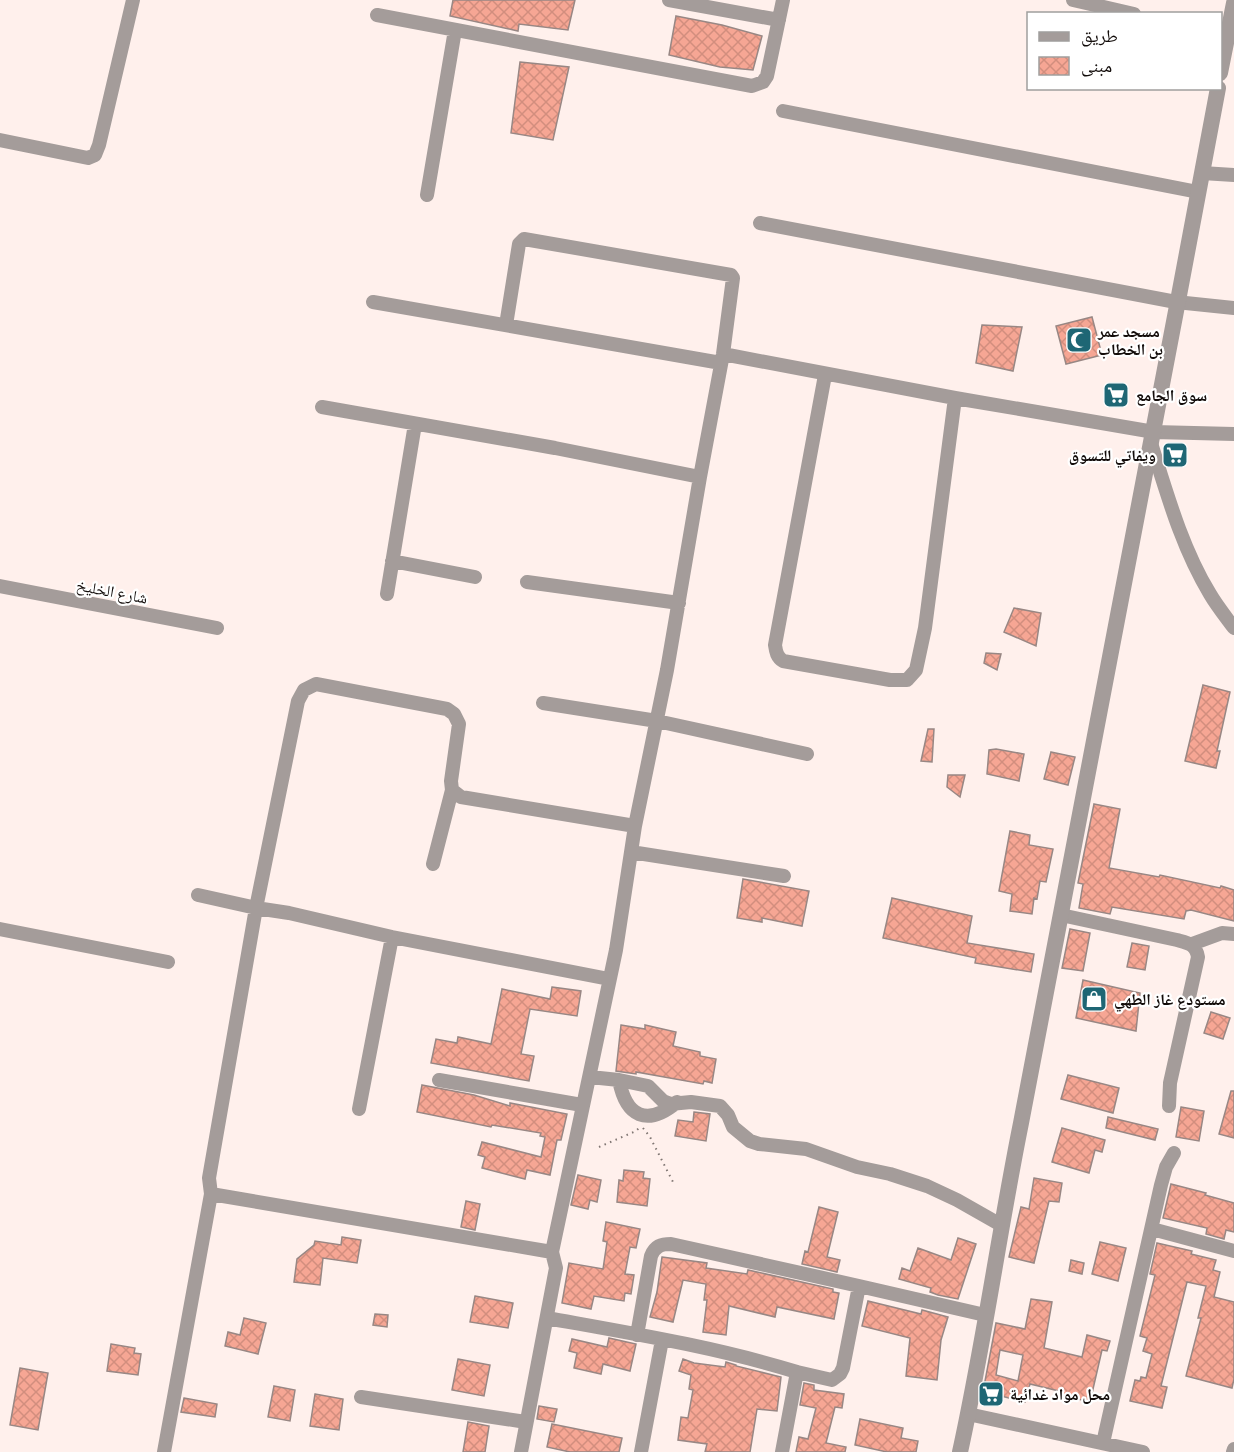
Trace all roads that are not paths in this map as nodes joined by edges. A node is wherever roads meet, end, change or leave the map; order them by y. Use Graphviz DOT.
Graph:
graph roads {
  1 [pos="133,0"];
  2 [pos="669,0"];
  3 [pos="783,0"];
  4 [pos="1073,0"];
  5 [pos="1234,3"];
  6 [pos="1125,12"];
  7 [pos="377,15"];
  8 [pos="779,20"];
  9 [pos="454,30"];
  10 [pos="1224,33"];
  11 [pos="1222,60"];
  12 [pos="1218,90"];
  13 [pos="783,111"];
  14 [pos="0,140"];
  15 [pos="1202,173"];
  16 [pos="1234,175"];
  17 [pos="1198,192"];
  18 [pos="427,195"];
  19 [pos="760,223"];
  20 [pos="373,302"];
  21 [pos="1176,302"];
  22 [pos="1234,309"];
  23 [pos="506,325"];
  24 [pos="722,359"];
  25 [pos="825,375"];
  26 [pos="955,398"];
  27 [pos="322,407"];
  28 [pos="415,424"];
  29 [pos="1234,434"];
  30 [pos="1153,438"];
  31 [pos="700,477"];
  32 [pos="392,561"];
  33 [pos="475,577"];
  34 [pos="527,582"];
  35 [pos="0,586"];
  36 [pos="387,594"];
  37 [pos="679,603"];
  38 [pos="217,627"];
  39 [pos="1234,628"];
  40 [pos="543,703"];
  41 [pos="657,721"];
  42 [pos="807,753"];
  43 [pos="452,790"];
  44 [pos="635,826"];
  45 [pos="632,852"];
  46 [pos="433,864"];
  47 [pos="784,876"];
  48 [pos="198,895"];
  49 [pos="256,908"];
  50 [pos="1061,915"];
  51 [pos="0,929"];
  52 [pos="1234,934"];
  53 [pos="392,937"];
  54 [pos="1192,944"];
  55 [pos="168,962"];
  56 [pos="609,979"];
  57 [pos="590,1077"];
  58 [pos="440,1080"];
  59 [pos="619,1080"];
  60 [pos="677,1102"];
  61 [pos="582,1105"];
  62 [pos="1169,1106"];
  63 [pos="359,1109"];
  64 [pos="1174,1153"];
  65 [pos="211,1194"];
  66 [pos="1001,1225"];
  67 [pos="1152,1229"];
  68 [pos="1234,1251"];
  69 [pos="552,1252"];
  70 [pos="859,1286"];
  71 [pos="985,1315"];
  72 [pos="547,1317"];
  73 [pos="637,1335"];
  74 [pos="662,1340"];
  75 [pos="797,1372"];
  76 [pos="361,1397"];
  77 [pos="968,1414"];
  78 [pos="526,1422"];
  79 [pos="1103,1443"];
  80 [pos="164,1452"];
  81 [pos="520,1452"];
  82 [pos="641,1452"];
  83 [pos="782,1452"];
  84 [pos="960,1452"];
  85 [pos="1143,1452"];
  1 -- 14 [label="street"];
  2 -- 8 [label="street"];
  3 -- 8 [label="street"];
  4 -- 6 [label="street"];
  5 -- 10 [label="street"];
  7 -- 9 [label="street"];
  8 -- 9 [label="street"];
  9 -- 18 [label="street"];
  10 -- 11 [label="street"];
  12 -- 15 [label="street"];
  13 -- 17 [label="street"];
  15 -- 16 [label="street"];
  15 -- 17 [label="street"];
  17 -- 21 [label="street"];
  19 -- 21 [label="street"];
  20 -- 23 [label="street"];
  21 -- 22 [label="street"];
  21 -- 30 [label="street"];
  23 -- 24 [label="street"];
  23 -- 24 [label="street"];
  24 -- 25 [label="street"];
  24 -- 31 [label="street"];
  25 -- 26 [label="street"];
  25 -- 26 [label="street"];
  26 -- 30 [label="street"];
  27 -- 28 [label="street"];
  28 -- 31 [label="street"];
  28 -- 32 [label="street"];
  29 -- 30 [label="street"];
  30 -- 39 [label="street"];
  30 -- 50 [label="street"];
  31 -- 37 [label="street"];
  32 -- 33 [label="street"];
  32 -- 36 [label="street"];
  34 -- 37 [label="street"];
  35 -- 38 [label="street, شارع الخليخ"];
  37 -- 41 [label="street"];
  40 -- 41 [label="street"];
  41 -- 42 [label="street"];
  41 -- 44 [label="street"];
  43 -- 44 [label="street"];
  43 -- 46 [label="street"];
  43 -- 49 [label="street"];
  44 -- 45 [label="street"];
  45 -- 47 [label="street"];
  45 -- 56 [label="street"];
  48 -- 49 [label="street"];
  49 -- 53 [label="street"];
  49 -- 65 [label="street"];
  50 -- 54 [label="street"];
  50 -- 66 [label="street"];
  51 -- 55 [label="street"];
  52 -- 54 [label="street"];
  53 -- 56 [label="street"];
  53 -- 63 [label="street"];
  54 -- 62 [label="street"];
  56 -- 57 [label="street"];
  57 -- 59 [label="street"];
  57 -- 61 [label="street"];
  58 -- 61 [label="street"];
  59 -- 60 [label="street"];
  59 -- 60 [label="street"];
  60 -- 66 [label="street"];
  61 -- 69 [label="street"];
  64 -- 67 [label="street"];
  65 -- 69 [label="street"];
  65 -- 80 [label="street"];
  66 -- 71 [label="street"];
  67 -- 68 [label="street"];
  67 -- 79 [label="street"];
  69 -- 72 [label="street"];
  70 -- 71 [label="street"];
  70 -- 73 [label="street"];
  70 -- 75 [label="street"];
  71 -- 77 [label="street"];
  72 -- 73 [label="street"];
  72 -- 78 [label="street"];
  73 -- 74 [label="street"];
  74 -- 75 [label="street"];
  74 -- 82 [label="street"];
  75 -- 83 [label="street"];
  76 -- 78 [label="street"];
  77 -- 79 [label="street"];
  77 -- 84 [label="street"];
  78 -- 81 [label="street"];
  79 -- 85 [label="street"];
}
